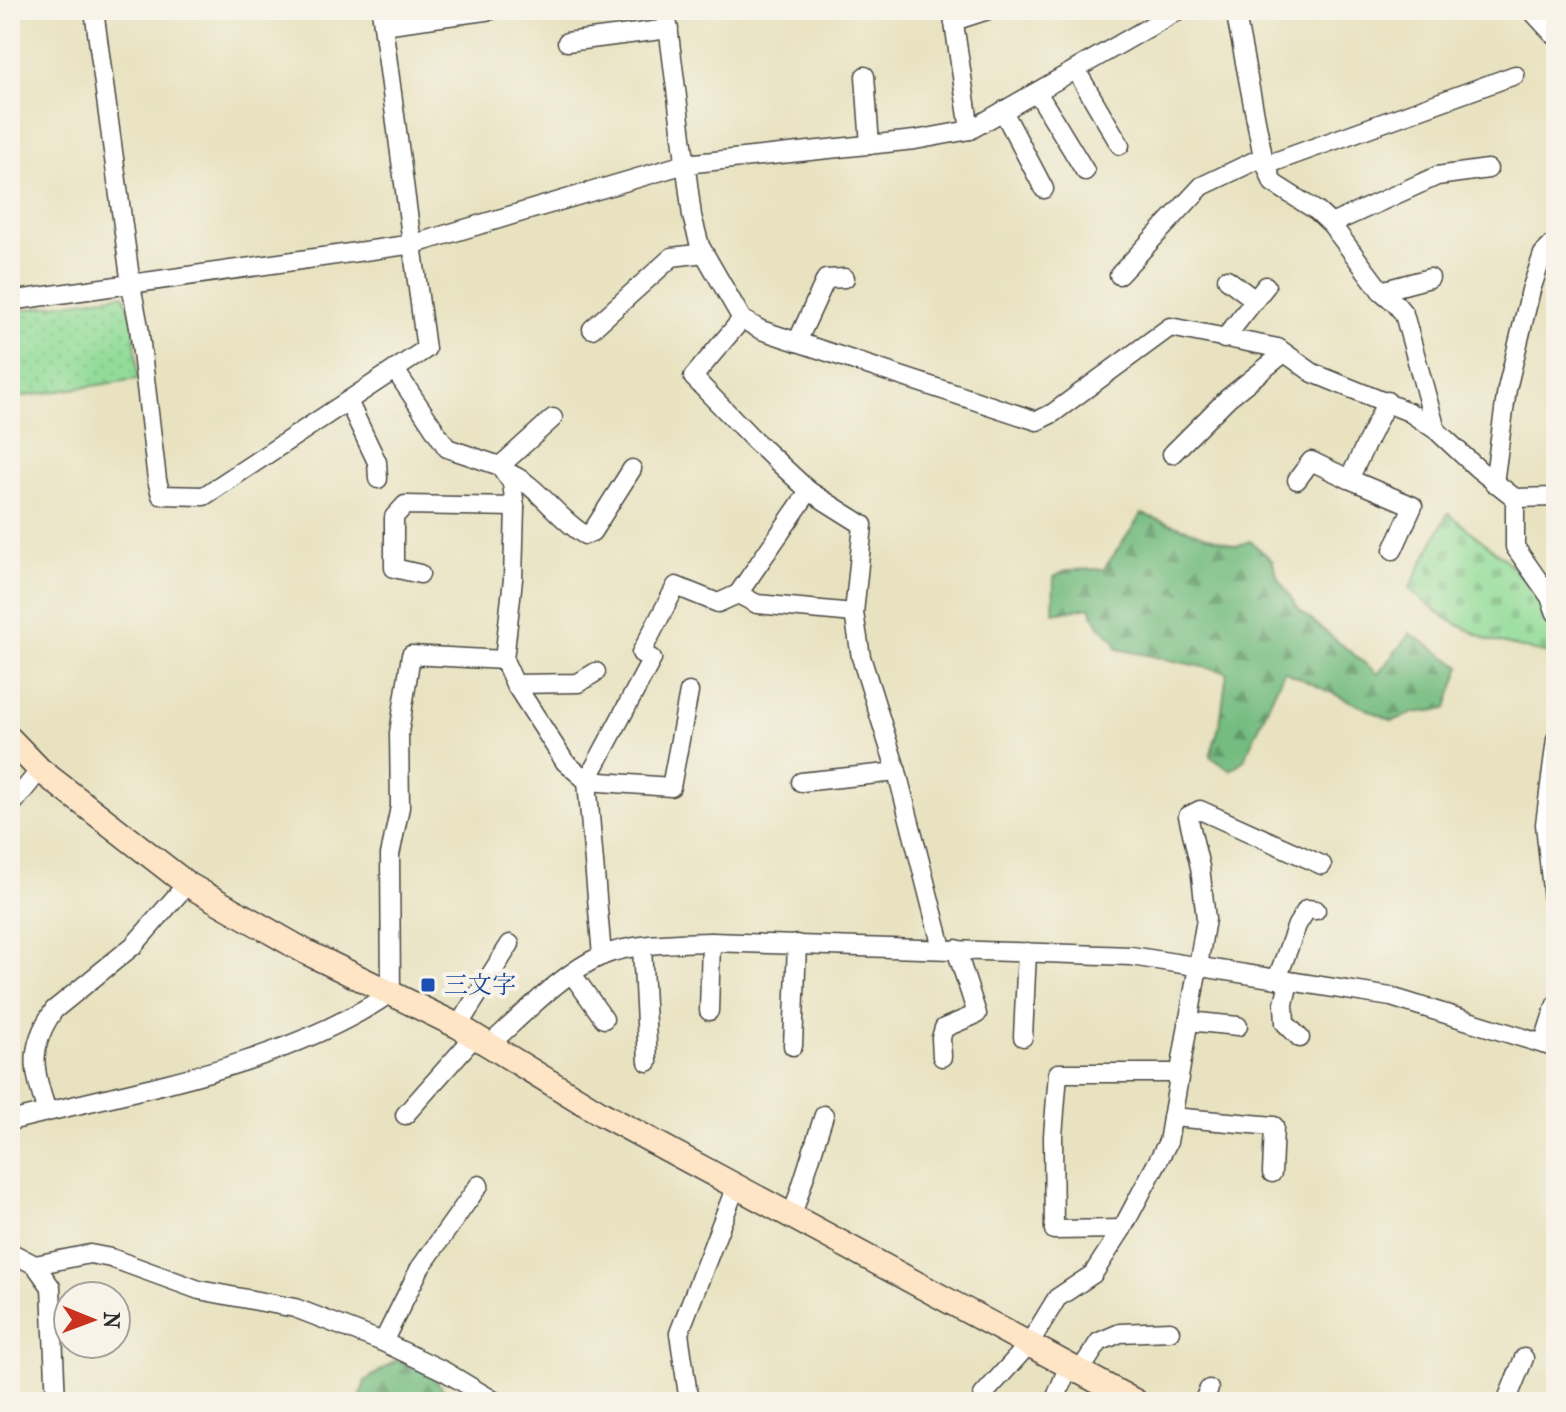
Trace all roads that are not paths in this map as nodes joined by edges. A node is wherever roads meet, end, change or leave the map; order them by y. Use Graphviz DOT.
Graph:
graph roads {
  1 [pos="94,10"];
  2 [pos="492,10"];
  3 [pos="666,10"];
  4 [pos="988,10"];
  5 [pos="1179,10"];
  6 [pos="1235,10"];
  7 [pos="1531,10"];
  8 [pos="953,16"];
  9 [pos="382,18"];
  10 [pos="669,29"];
  11 [pos="1553,34"];
  12 [pos="567,42"];
  13 [pos="1076,70"];
  14 [pos="1515,75"];
  15 [pos="865,76"];
  16 [pos="1037,92"];
  17 [pos="1003,111"];
  18 [pos="970,130"];
  19 [pos="870,145"];
  20 [pos="1120,145"];
  21 [pos="1265,161"];
  22 [pos="685,164"];
  23 [pos="1488,169"];
  24 [pos="1085,171"];
  25 [pos="1044,189"];
  26 [pos="1331,224"];
  27 [pos="1556,241"];
  28 [pos="414,244"];
  29 [pos="704,253"];
  30 [pos="1119,275"];
  31 [pos="845,278"];
  32 [pos="1430,278"];
  33 [pos="1227,279"];
  34 [pos="131,285"];
  35 [pos="1381,291"];
  36 [pos="10,301"];
  37 [pos="742,319"];
  38 [pos="592,329"];
  39 [pos="1224,339"];
  40 [pos="797,342"];
  41 [pos="1284,353"];
  42 [pos="395,370"];
  43 [pos="348,401"];
  44 [pos="1387,401"];
  45 [pos="553,418"];
  46 [pos="1436,430"];
  47 [pos="1172,454"];
  48 [pos="502,469"];
  49 [pos="632,469"];
  50 [pos="378,479"];
  51 [pos="1349,479"];
  52 [pos="1297,480"];
  53 [pos="1494,483"];
  54 [pos="809,491"];
  55 [pos="1556,497"];
  56 [pos="1515,498"];
  57 [pos="515,507"];
  58 [pos="1393,550"];
  59 [pos="420,574"];
  60 [pos="738,594"];
  61 [pos="854,613"];
  62 [pos="1556,613"];
  63 [pos="504,660"];
  64 [pos="596,672"];
  65 [pos="515,684"];
  66 [pos="689,692"];
  67 [pos="10,739"];
  68 [pos="1556,739"];
  69 [pos="40,770"];
  70 [pos="897,772"];
  71 [pos="587,781"];
  72 [pos="801,782"];
  73 [pos="10,807"];
  74 [pos="1322,865"];
  75 [pos="187,884"];
  76 [pos="1316,910"];
  77 [pos="1556,928"];
  78 [pos="711,942"];
  79 [pos="510,944"];
  80 [pos="797,944"];
  81 [pos="642,947"];
  82 [pos="949,948"];
  83 [pos="1027,952"];
  84 [pos="602,956"];
  85 [pos="1197,966"];
  86 [pos="572,974"];
  87 [pos="1283,980"];
  88 [pos="391,993"];
  89 [pos="1556,1004"];
  90 [pos="709,1011"];
  91 [pos="604,1019"];
  92 [pos="1188,1021"];
  93 [pos="1238,1026"];
  94 [pos="474,1035"];
  95 [pos="1023,1037"];
  96 [pos="1300,1038"];
  97 [pos="793,1046"];
  98 [pos="1550,1046"];
  99 [pos="942,1057"];
  100 [pos="648,1062"];
  101 [pos="1179,1073"];
  102 [pos="47,1111"];
  103 [pos="405,1115"];
  104 [pos="824,1115"];
  105 [pos="1172,1117"];
  106 [pos="10,1121"];
  107 [pos="1272,1173"];
  108 [pos="479,1185"];
  109 [pos="736,1186"];
  110 [pos="792,1216"];
  111 [pos="1122,1229"];
  112 [pos="10,1252"];
  113 [pos="35,1265"];
  114 [pos="1170,1331"];
  115 [pos="383,1342"];
  116 [pos="1029,1344"];
  117 [pos="1524,1358"];
  118 [pos="1074,1368"];
  119 [pos="983,1395"];
  120 [pos="1111,1396"];
  121 [pos="56,1402"];
  122 [pos="496,1402"];
  123 [pos="689,1402"];
  124 [pos="1054,1402"];
  125 [pos="1136,1402"];
  126 [pos="1506,1402"];
  1 -- 34 [label="street"];
  2 -- 9 [label="street"];
  3 -- 10 [label="street"];
  4 -- 8 [label="street"];
  5 -- 13 [label="street"];
  6 -- 21 [label="street"];
  7 -- 11 [label="street"];
  8 -- 18 [label="street"];
  9 -- 28 [label="street"];
  10 -- 12 [label="street"];
  10 -- 22 [label="street"];
  13 -- 16 [label="street"];
  13 -- 20 [label="street"];
  14 -- 21 [label="street"];
  15 -- 19 [label="street"];
  16 -- 17 [label="street"];
  16 -- 24 [label="street"];
  17 -- 18 [label="street"];
  17 -- 25 [label="street"];
  18 -- 19 [label="street"];
  19 -- 22 [label="street"];
  21 -- 26 [label="street"];
  21 -- 30 [label="street"];
  22 -- 28 [label="street"];
  22 -- 29 [label="street"];
  23 -- 26 [label="street"];
  26 -- 35 [label="street"];
  27 -- 53 [label="street"];
  28 -- 34 [label="street"];
  28 -- 42 [label="street"];
  29 -- 37 [label="street"];
  29 -- 38 [label="street"];
  31 -- 40 [label="street"];
  32 -- 35 [label="street"];
  33 -- 39 [label="street"];
  34 -- 36 [label="street"];
  34 -- 43 [label="street"];
  35 -- 46 [label="street"];
  37 -- 40 [label="street"];
  37 -- 54 [label="street"];
  39 -- 40 [label="street"];
  39 -- 41 [label="street"];
  41 -- 44 [label="street"];
  41 -- 47 [label="street"];
  42 -- 43 [label="street"];
  42 -- 48 [label="street"];
  43 -- 50 [label="street"];
  44 -- 46 [label="street"];
  44 -- 51 [label="street"];
  45 -- 48 [label="street"];
  46 -- 53 [label="street"];
  48 -- 49 [label="street"];
  48 -- 57 [label="street"];
  51 -- 52 [label="street"];
  51 -- 58 [label="street"];
  53 -- 56 [label="street"];
  54 -- 60 [label="street"];
  54 -- 61 [label="street"];
  55 -- 56 [label="street"];
  56 -- 62 [label="street"];
  57 -- 59 [label="street"];
  57 -- 63 [label="street"];
  60 -- 61 [label="street"];
  60 -- 71 [label="street"];
  61 -- 70 [label="street"];
  63 -- 65 [label="street"];
  63 -- 88 [label="street"];
  64 -- 65 [label="street"];
  65 -- 71 [label="street"];
  66 -- 71 [label="street"];
  67 -- 69 [label="street"];
  68 -- 77 [label="street"];
  69 -- 73 [label="street"];
  69 -- 75 [label="street"];
  70 -- 72 [label="street"];
  70 -- 82 [label="street"];
  71 -- 84 [label="street"];
  74 -- 85 [label="street"];
  75 -- 88 [label="street"];
  75 -- 102 [label="street"];
  76 -- 87 [label="street"];
  78 -- 80 [label="street"];
  78 -- 81 [label="street"];
  78 -- 90 [label="street"];
  79 -- 94 [label="street"];
  80 -- 82 [label="street"];
  80 -- 97 [label="street"];
  81 -- 84 [label="street"];
  81 -- 100 [label="street"];
  82 -- 83 [label="street"];
  82 -- 99 [label="street"];
  83 -- 85 [label="street"];
  83 -- 95 [label="street"];
  84 -- 86 [label="street"];
  85 -- 87 [label="street"];
  85 -- 92 [label="street"];
  86 -- 91 [label="street"];
  86 -- 94 [label="street"];
  87 -- 96 [label="street"];
  87 -- 98 [label="street"];
  88 -- 94 [label="street"];
  88 -- 102 [label="street"];
  89 -- 98 [label="street"];
  92 -- 93 [label="street"];
  92 -- 101 [label="street"];
  94 -- 103 [label="street"];
  94 -- 109 [label="street"];
  101 -- 105 [label="street"];
  101 -- 111 [label="street"];
  102 -- 106 [label="street"];
  104 -- 110 [label="street"];
  105 -- 107 [label="street"];
  105 -- 111 [label="street"];
  108 -- 115 [label="street"];
  109 -- 110 [label="street"];
  109 -- 123 [label="street"];
  110 -- 116 [label="street"];
  111 -- 116 [label="street"];
  112 -- 113 [label="street"];
  113 -- 115 [label="street"];
  113 -- 121 [label="street"];
  114 -- 118 [label="street"];
  115 -- 122 [label="street"];
  116 -- 118 [label="street"];
  116 -- 119 [label="street"];
  117 -- 126 [label="street"];
  118 -- 120 [label="street"];
  118 -- 124 [label="street"];
  120 -- 125 [label="street"];
}
